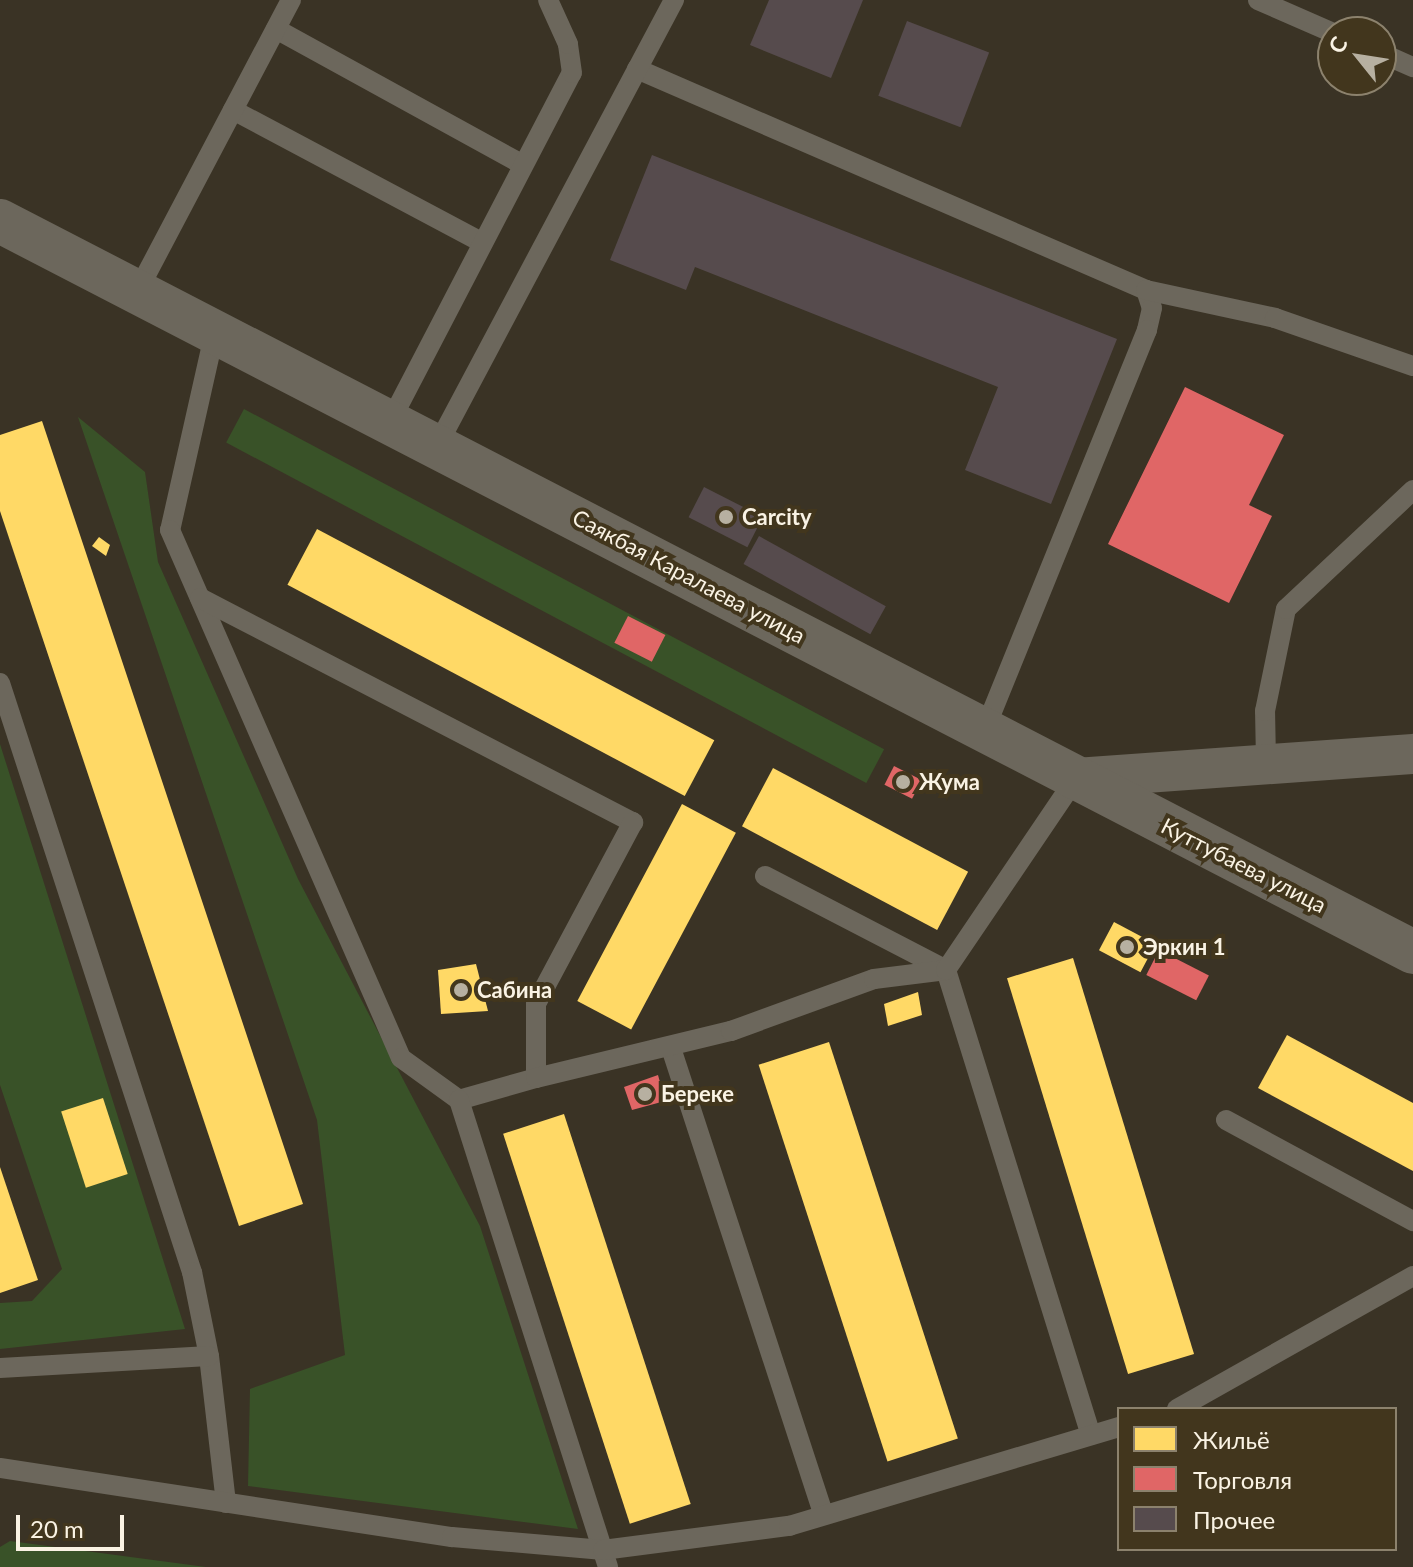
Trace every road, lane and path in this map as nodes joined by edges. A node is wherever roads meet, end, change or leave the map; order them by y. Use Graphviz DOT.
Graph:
graph roads {
  1 [pos="291,0"];
  2 [pos="548,0"];
  3 [pos="674,0"];
  4 [pos="1258,0"];
  5 [pos="1317,26"];
  6 [pos="276,29"];
  7 [pos="637,69"];
  8 [pos="233,110"];
  9 [pos="523,165"];
  10 [pos="0,221"];
  11 [pos="483,243"];
  12 [pos="1146,290"];
  13 [pos="137,292"];
  14 [pos="215,331"];
  15 [pos="1413,366"];
  16 [pos="391,420"];
  17 [pos="438,444"];
  18 [pos="1413,490"];
  19 [pos="200,598"];
  20 [pos="0,683"];
  21 [pos="984,731"];
  22 [pos="1413,754"];
  23 [pos="1266,761"];
  24 [pos="1076,778"];
  25 [pos="765,876"];
  26 [pos="1413,952"];
  27 [pos="946,970"];
  28 [pos="671,1048"];
  29 [pos="536,1078"];
  30 [pos="459,1100"];
  31 [pos="1226,1120"];
  32 [pos="1413,1221"];
  33 [pos="1413,1276"];
  34 [pos="209,1356"];
  35 [pos="0,1368"];
  36 [pos="1181,1407"];
  37 [pos="1117,1428"];
  38 [pos="1091,1435"];
  39 [pos="0,1468"];
  40 [pos="226,1503"];
  41 [pos="824,1515"];
  42 [pos="606,1559"];
  1 -- 6 [label="lane"];
  2 -- 9 [label="lane"];
  3 -- 7 [label="lane"];
  4 -- 5 [label="lane"];
  6 -- 8 [label="lane"];
  6 -- 9 [label="lane"];
  7 -- 12 [label="lane"];
  7 -- 17 [label="lane"];
  8 -- 11 [label="lane"];
  8 -- 13 [label="lane"];
  9 -- 11 [label="lane"];
  10 -- 13 [label="main road, Саякбая Каралаева улица"];
  11 -- 16 [label="lane"];
  12 -- 15 [label="lane"];
  12 -- 21 [label="lane"];
  13 -- 14 [label="main road, Саякбая Каралаева улица"];
  14 -- 16 [label="main road, Саякбая Каралаева улица"];
  14 -- 19 [label="lane"];
  16 -- 17 [label="main road, Саякбая Каралаева улица"];
  17 -- 21 [label="main road, Саякбая Каралаева улица"];
  18 -- 23 [label="lane"];
  19 -- 29 [label="lane"];
  19 -- 30 [label="lane"];
  20 -- 34 [label="lane"];
  21 -- 24 [label="main road, Саякбая Каралаева улица"];
  22 -- 23 [label="street"];
  23 -- 24 [label="street"];
  24 -- 26 [label="main road, Куттубаева улица"];
  24 -- 27 [label="lane"];
  25 -- 27 [label="lane"];
  27 -- 28 [label="lane"];
  27 -- 38 [label="lane"];
  28 -- 29 [label="lane"];
  28 -- 41 [label="lane"];
  29 -- 30 [label="lane"];
  30 -- 42 [label="lane"];
  31 -- 32 [label="lane"];
  33 -- 36 [label="lane"];
  34 -- 35 [label="lane"];
  34 -- 40 [label="lane"];
  37 -- 38 [label="lane"];
  38 -- 41 [label="lane"];
  39 -- 40 [label="lane"];
  40 -- 42 [label="lane"];
  41 -- 42 [label="lane"];
}
